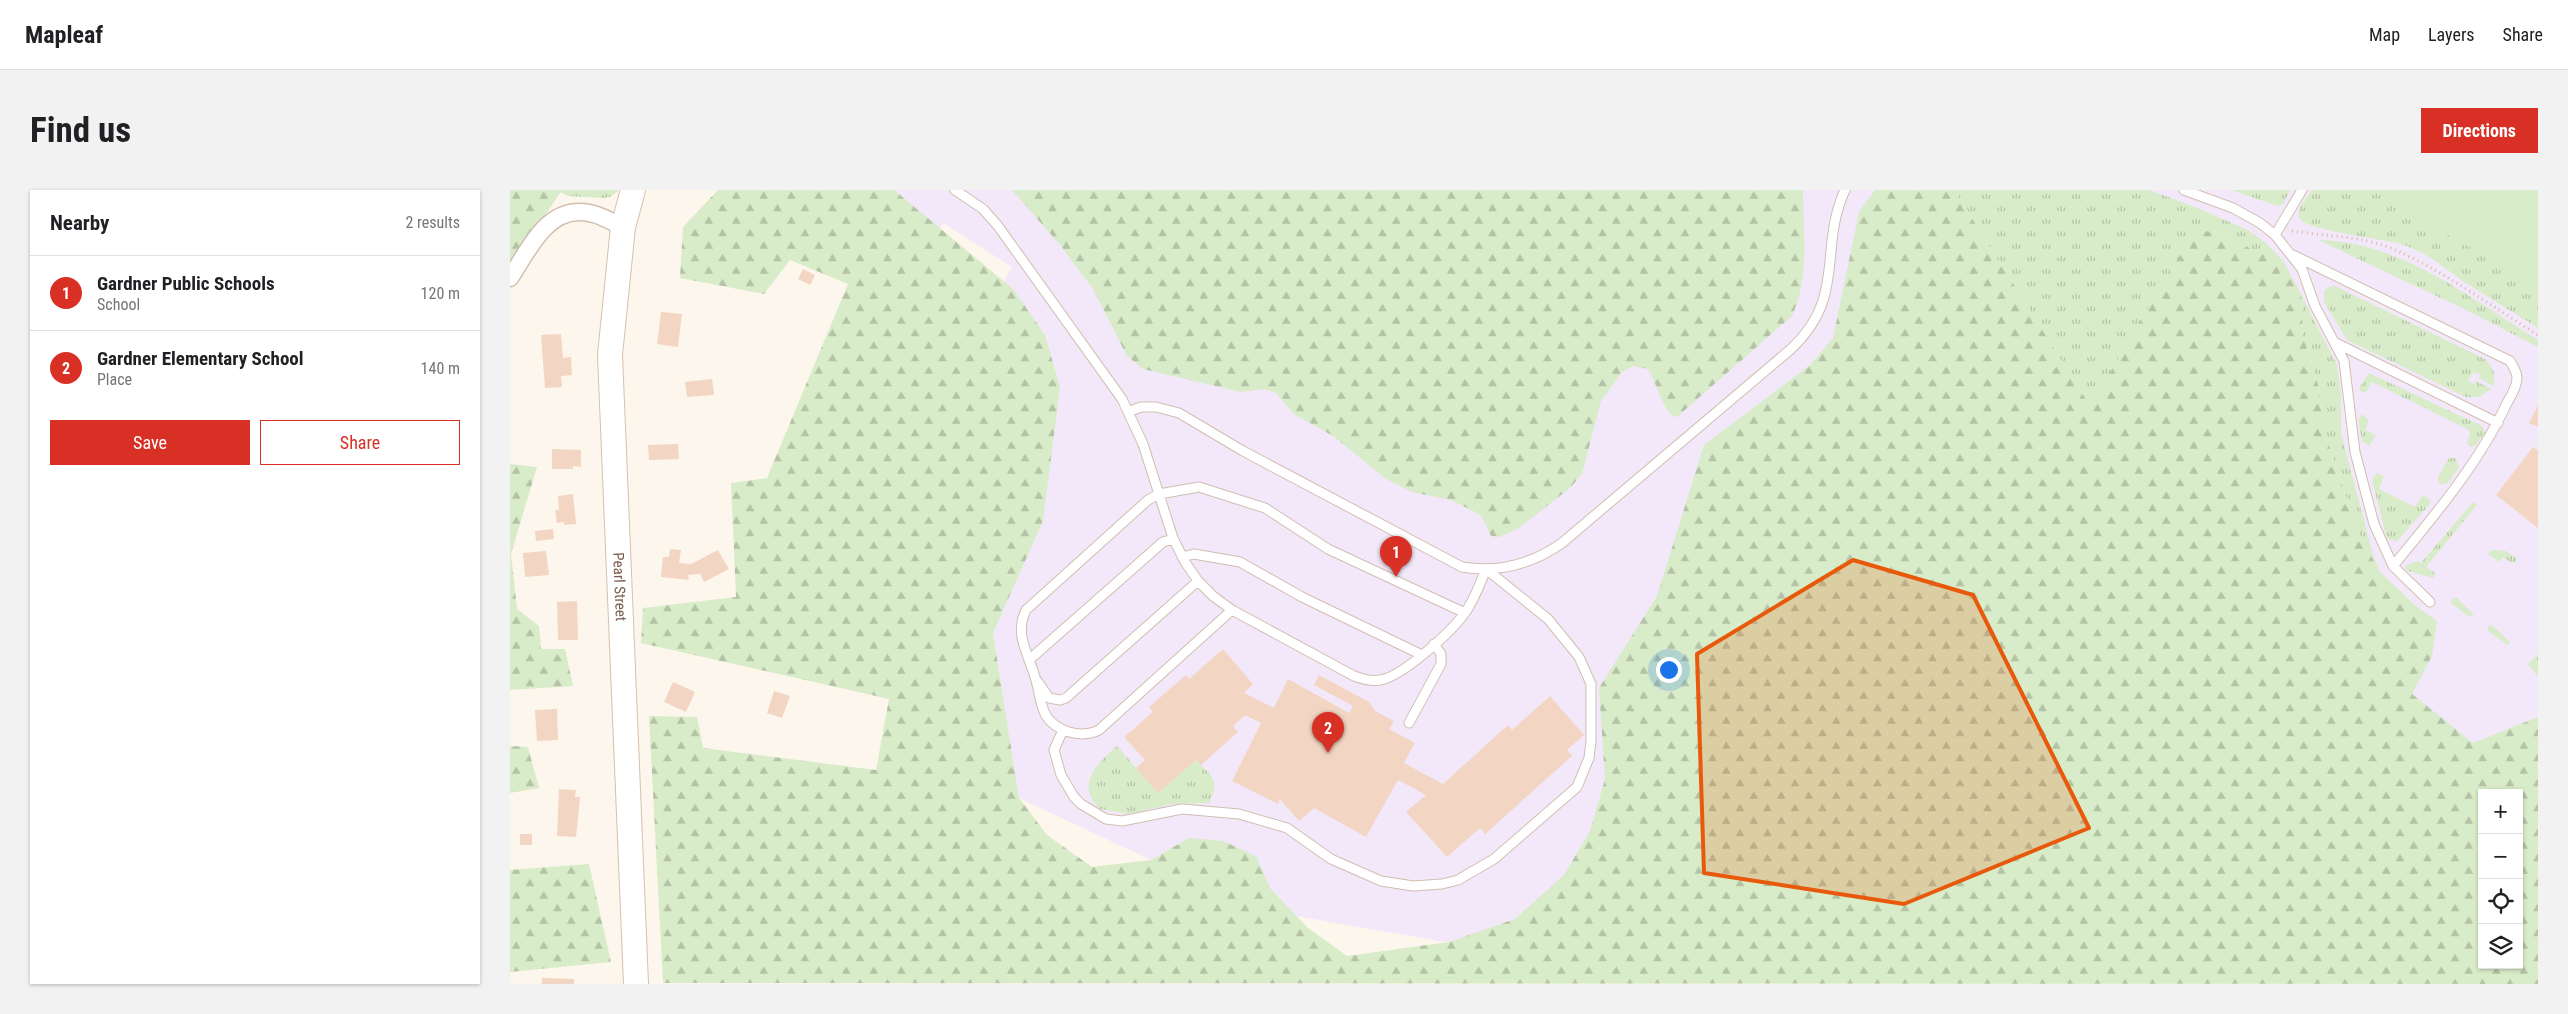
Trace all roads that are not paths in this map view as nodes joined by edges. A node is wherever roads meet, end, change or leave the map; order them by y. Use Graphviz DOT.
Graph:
graph roads {
  1 [pos="633,190"];
  2 [pos="955,190"];
  3 [pos="1845,190"];
  4 [pos="2184,190"];
  5 [pos="2302,190"];
  6 [pos="623,227"];
  7 [pos="2277,233"];
  8 [pos="2292,255"];
  9 [pos="510,278"];
  10 [pos="2336,343"];
  11 [pos="1128,412"];
  12 [pos="2498,423"];
  13 [pos="1158,494"];
  14 [pos="1173,539"];
  15 [pos="1182,557"];
  16 [pos="2393,566"];
  17 [pos="1486,569"];
  18 [pos="1198,581"];
  19 [pos="2430,602"];
  20 [pos="1232,610"];
  21 [pos="1465,613"];
  22 [pos="1434,644"];
  23 [pos="1422,655"];
  24 [pos="1029,660"];
  25 [pos="1036,677"];
  26 [pos="1409,723"];
  27 [pos="1063,730"];
  28 [pos="636,984"];
  1 -- 6 [label="main road, Pearl Street"];
  2 -- 11 [label="lane"];
  3 -- 17 [label="lane"];
  4 -- 7 [label="lane"];
  5 -- 7 [label="lane"];
  6 -- 9 [label="street"];
  6 -- 28 [label="main road, Pearl Street"];
  7 -- 8 [label="lane"];
  8 -- 10 [label="lane"];
  8 -- 12 [label="lane"];
  10 -- 12 [label="lane"];
  10 -- 16 [label="lane"];
  11 -- 13 [label="lane"];
  11 -- 17 [label="lane"];
  12 -- 16 [label="lane"];
  13 -- 14 [label="lane"];
  13 -- 21 [label="lane"];
  13 -- 24 [label="lane"];
  14 -- 15 [label="lane"];
  14 -- 24 [label="lane"];
  15 -- 18 [label="lane"];
  15 -- 23 [label="lane"];
  16 -- 19 [label="lane"];
  17 -- 21 [label="lane"];
  17 -- 27 [label="lane"];
  18 -- 20 [label="lane"];
  18 -- 25 [label="lane"];
  20 -- 23 [label="lane"];
  20 -- 27 [label="lane"];
  21 -- 22 [label="lane"];
  22 -- 23 [label="lane"];
  22 -- 26 [label="lane"];
  24 -- 25 [label="lane"];
  25 -- 27 [label="lane"];
}
